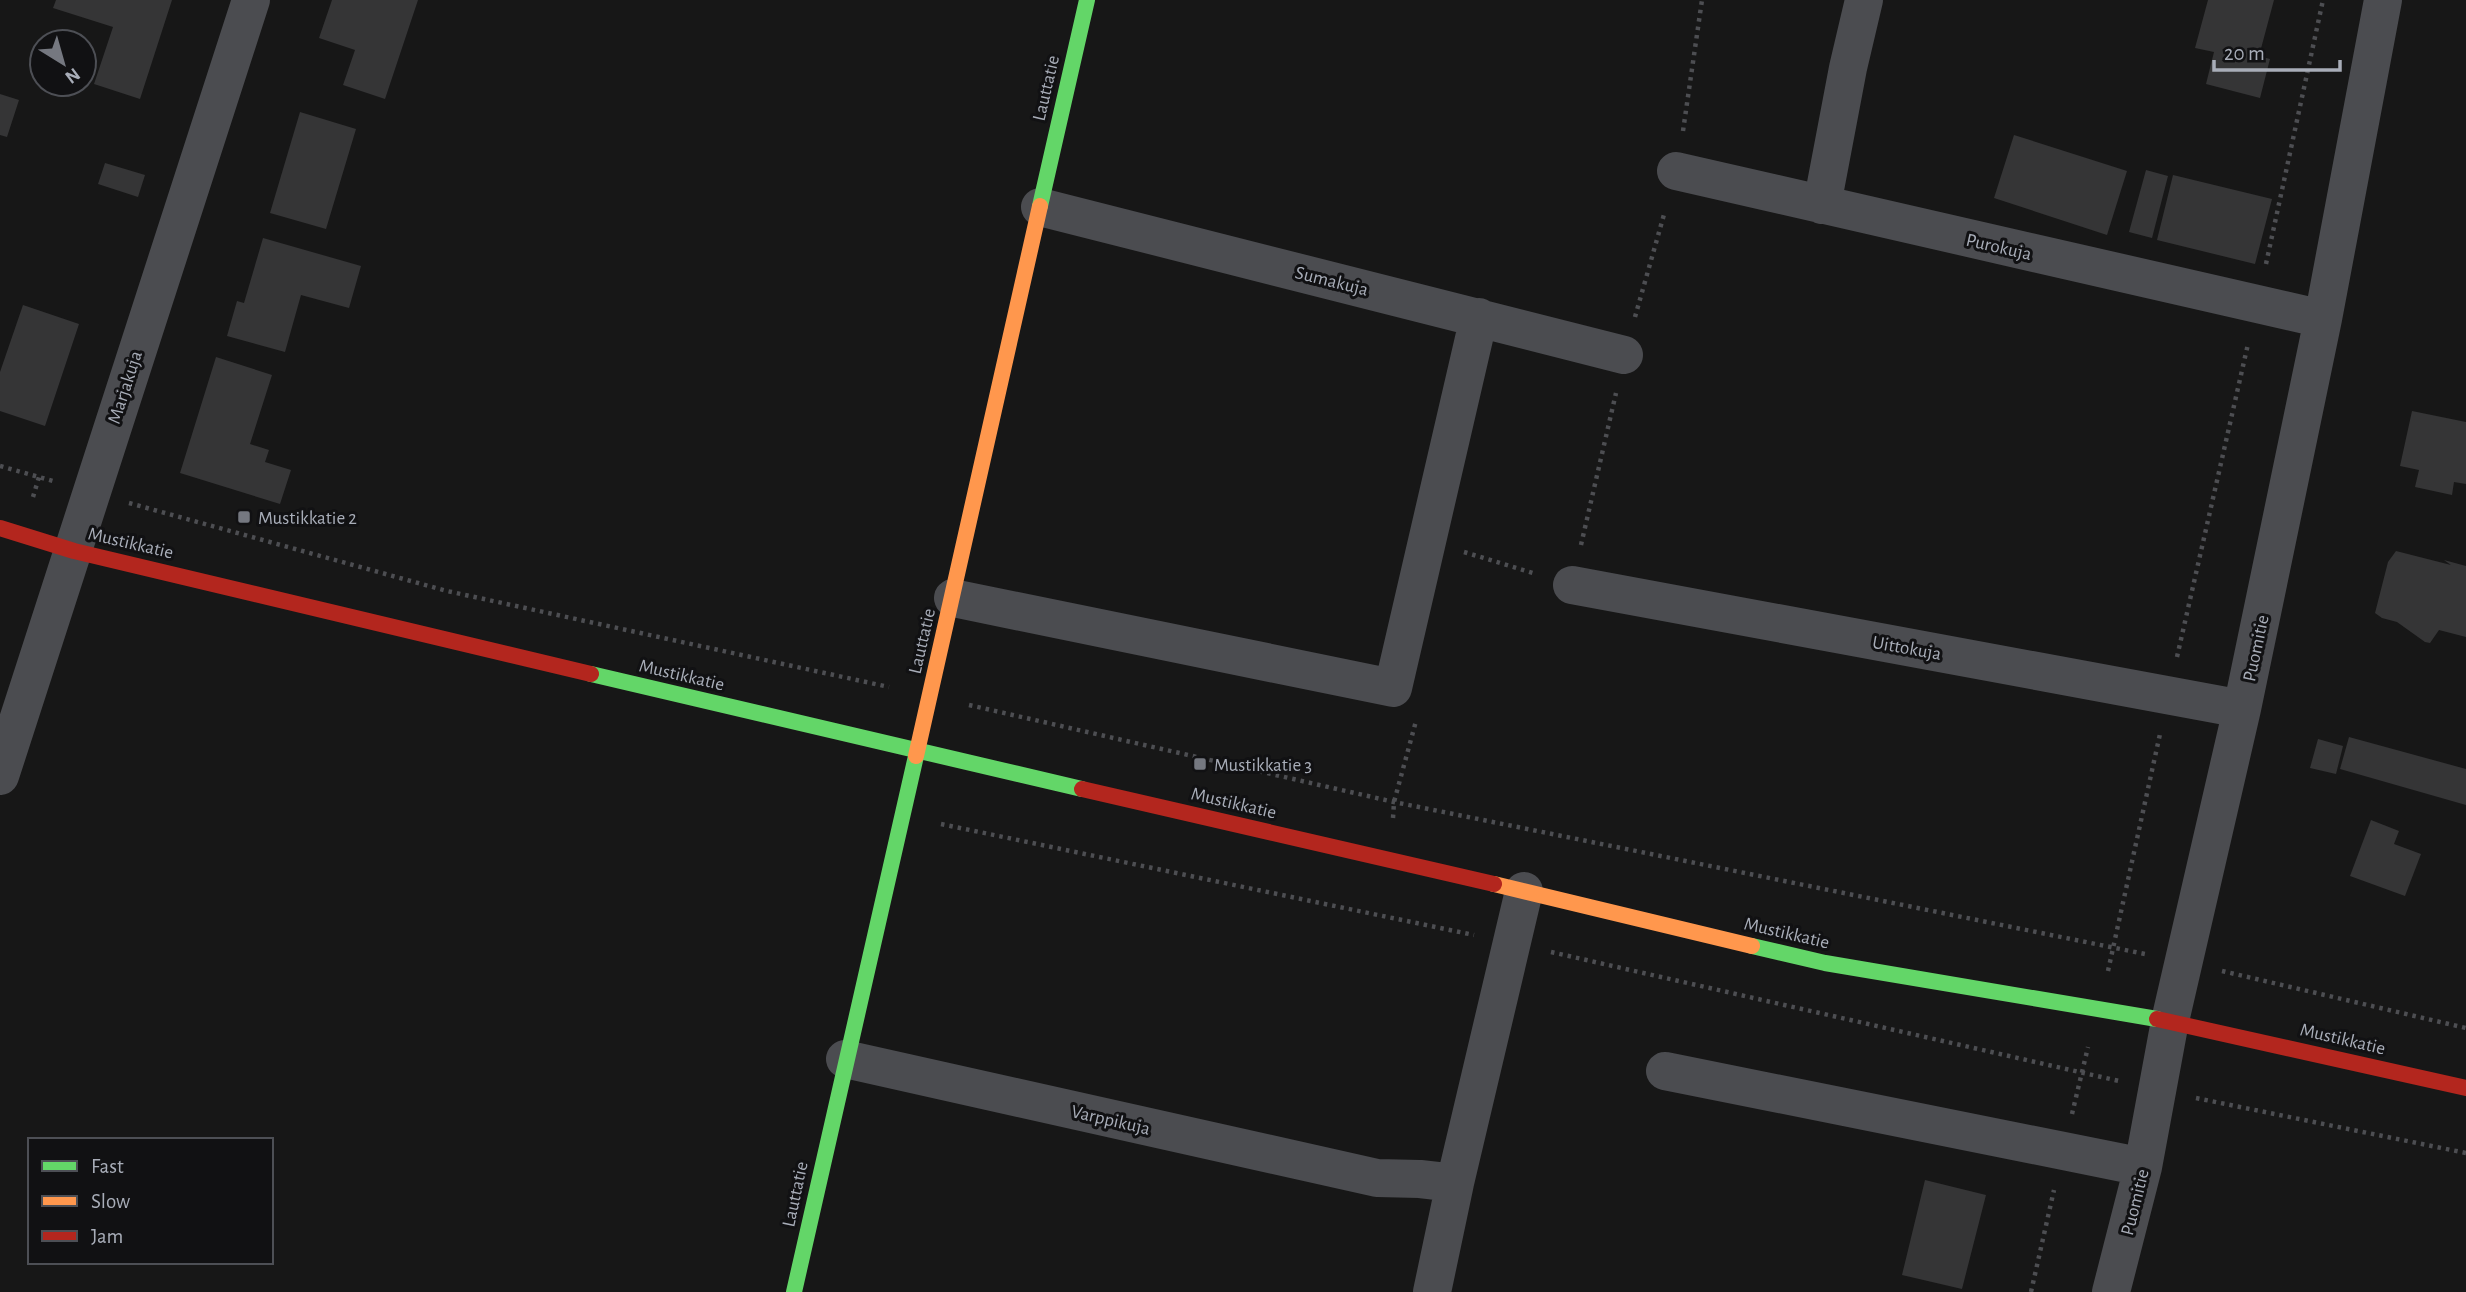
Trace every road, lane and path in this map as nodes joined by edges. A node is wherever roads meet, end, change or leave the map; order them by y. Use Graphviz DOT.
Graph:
graph roads {
  1 [pos="251,0"];
  2 [pos="1087,0"];
  3 [pos="1702,0"];
  4 [pos="1864,0"];
  5 [pos="2323,0"];
  6 [pos="2383,0"];
  7 [pos="1676,172"];
  8 [pos="1822,205"];
  9 [pos="1040,207"];
  10 [pos="2257,304"];
  11 [pos="1479,317"];
  12 [pos="2323,319"];
  13 [pos="1624,355"];
  14 [pos="0,466"];
  15 [pos="90,492"];
  16 [pos="0,528"];
  17 [pos="74,551"];
  18 [pos="1461,551"];
  19 [pos="1572,585"];
  20 [pos="953,598"];
  21 [pos="2169,695"];
  22 [pos="930,696"];
  23 [pos="1419,709"];
  24 [pos="2242,709"];
  25 [pos="918,751"];
  26 [pos="0,776"];
  27 [pos="1394,802"];
  28 [pos="902,816"];
  29 [pos="1390,859"];
  30 [pos="1524,891"];
  31 [pos="1511,942"];
  32 [pos="2113,948"];
  33 [pos="2184,962"];
  34 [pos="2099,1009"];
  35 [pos="2170,1021"];
  36 [pos="2466,1028"];
  37 [pos="845,1059"];
  38 [pos="1665,1071"];
  39 [pos="2081,1073"];
  40 [pos="2466,1088"];
  41 [pos="2157,1090"];
  42 [pos="2063,1150"];
  43 [pos="2466,1153"];
  44 [pos="2143,1167"];
  45 [pos="1455,1183"];
  46 [pos="794,1292"];
  47 [pos="1432,1292"];
  48 [pos="2031,1292"];
  49 [pos="2112,1292"];
  1 -- 15 [label="street, Marjakuja"];
  2 -- 9 [label="street, Lauttatie"];
  3 -- 7 [label="path"];
  4 -- 8 [label="street"];
  5 -- 10 [label="path"];
  6 -- 12 [label="street, Puomitie"];
  7 -- 8 [label="street, Purokuja"];
  7 -- 13 [label="path"];
  8 -- 10 [label="street, Purokuja"];
  9 -- 11 [label="street, Sumakuja"];
  9 -- 20 [label="street, Lauttatie"];
  10 -- 12 [label="street, Purokuja"];
  10 -- 21 [label="path"];
  11 -- 13 [label="street, Sumakuja"];
  11 -- 20 [label="street"];
  12 -- 24 [label="street, Puomitie"];
  13 -- 19 [label="path"];
  14 -- 15 [label="path"];
  15 -- 17 [label="street, Marjakuja"];
  15 -- 22 [label="path"];
  16 -- 17 [label="street, Mustikkatie"];
  17 -- 25 [label="street, Mustikkatie"];
  17 -- 26 [label="street, Marjakuja"];
  18 -- 19 [label="path"];
  19 -- 21 [label="street, Uittokuja"];
  20 -- 22 [label="street, Lauttatie"];
  21 -- 24 [label="street, Uittokuja"];
  21 -- 32 [label="path"];
  22 -- 25 [label="street, Lauttatie"];
  22 -- 27 [label="path"];
  23 -- 27 [label="path"];
  24 -- 33 [label="street, Puomitie"];
  25 -- 28 [label="street, Lauttatie"];
  25 -- 29 [label="street, Mustikkatie"];
  27 -- 29 [label="path"];
  27 -- 32 [label="path"];
  28 -- 31 [label="path"];
  28 -- 37 [label="street, Lauttatie"];
  29 -- 30 [label="street, Mustikkatie"];
  30 -- 31 [label="street"];
  30 -- 34 [label="street, Mustikkatie"];
  31 -- 39 [label="path"];
  31 -- 45 [label="street"];
  32 -- 33 [label="path"];
  32 -- 34 [label="path"];
  33 -- 35 [label="street, Puomitie"];
  33 -- 36 [label="path"];
  34 -- 35 [label="street, Mustikkatie"];
  34 -- 39 [label="path"];
  35 -- 40 [label="street, Mustikkatie"];
  35 -- 41 [label="street, Puomitie"];
  37 -- 45 [label="street, Varppikuja"];
  37 -- 46 [label="street, Lauttatie"];
  38 -- 42 [label="street"];
  39 -- 41 [label="path"];
  39 -- 42 [label="path"];
  41 -- 43 [label="path"];
  41 -- 44 [label="street, Puomitie"];
  42 -- 44 [label="street"];
  42 -- 48 [label="path"];
  44 -- 49 [label="street, Puomitie"];
  45 -- 47 [label="street"];
}
